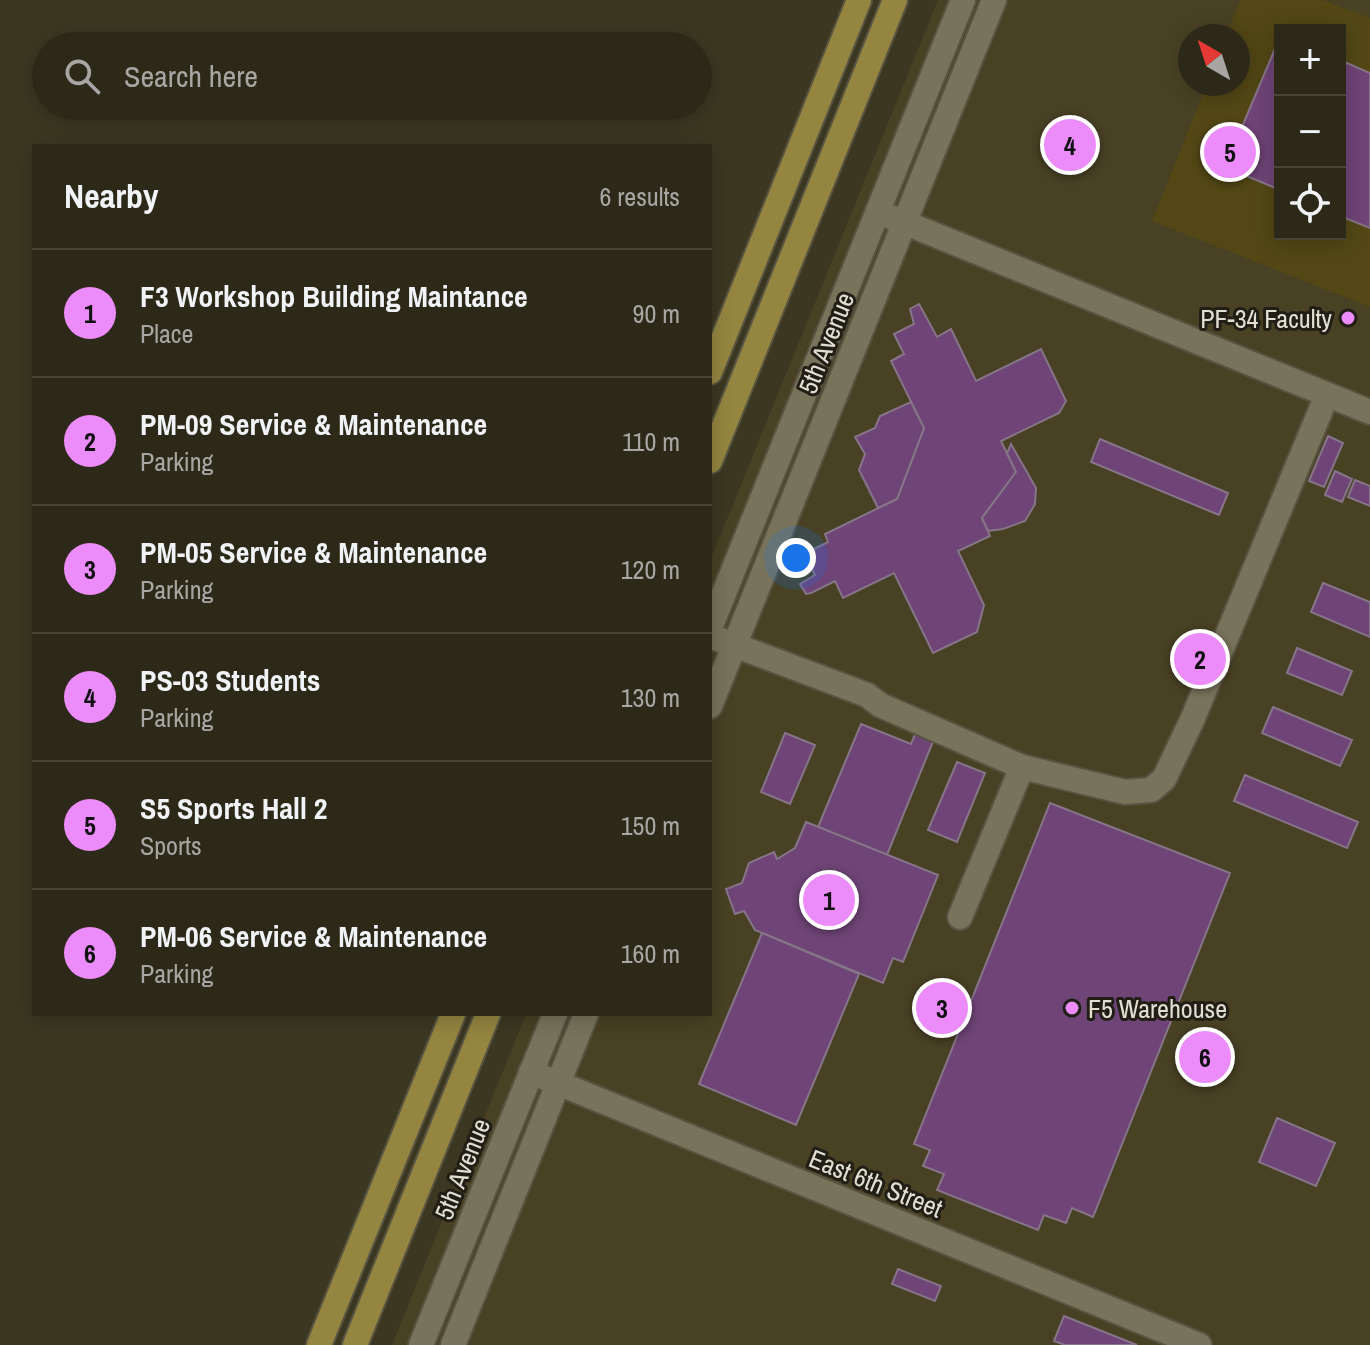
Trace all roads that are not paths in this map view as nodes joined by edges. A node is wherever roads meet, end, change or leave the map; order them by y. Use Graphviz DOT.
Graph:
graph roads {
  1 [pos="859,0"];
  2 [pos="895,0"];
  3 [pos="963,0"];
  4 [pos="994,0"];
  5 [pos="877,213"];
  6 [pos="905,222"];
  7 [pos="712,367"];
  8 [pos="1327,395"];
  9 [pos="1370,412"];
  10 [pos="712,456"];
  11 [pos="712,623"];
  12 [pos="712,637"];
  13 [pos="735,645"];
  14 [pos="712,701"];
  15 [pos="1022,767"];
  16 [pos="960,917"];
  17 [pos="452,1016"];
  18 [pos="487,1016"];
  19 [pos="554,1016"];
  20 [pos="585,1016"];
  21 [pos="531,1072"];
  22 [pos="558,1083"];
  23 [pos="319,1345"];
  24 [pos="355,1345"];
  25 [pos="421,1345"];
  26 [pos="453,1345"];
  27 [pos="1199,1345"];
  1 -- 7 [label="main road"];
  2 -- 10 [label="main road"];
  3 -- 5 [label="street, 5th Avenue"];
  4 -- 6 [label="street, 5th Avenue"];
  5 -- 6 [label="street"];
  5 -- 11 [label="street, 5th Avenue"];
  6 -- 8 [label="street"];
  6 -- 13 [label="street, 5th Avenue"];
  8 -- 9 [label="street"];
  8 -- 15 [label="street"];
  12 -- 13 [label="street"];
  13 -- 14 [label="street, 5th Avenue"];
  13 -- 15 [label="street"];
  15 -- 16 [label="street"];
  17 -- 23 [label="main road"];
  18 -- 24 [label="main road"];
  19 -- 21 [label="street, 5th Avenue"];
  20 -- 22 [label="street"];
  21 -- 22 [label="street, East 6th Street"];
  21 -- 25 [label="street, 5th Avenue"];
  22 -- 26 [label="street"];
  22 -- 27 [label="street, East 6th Street"];
}
